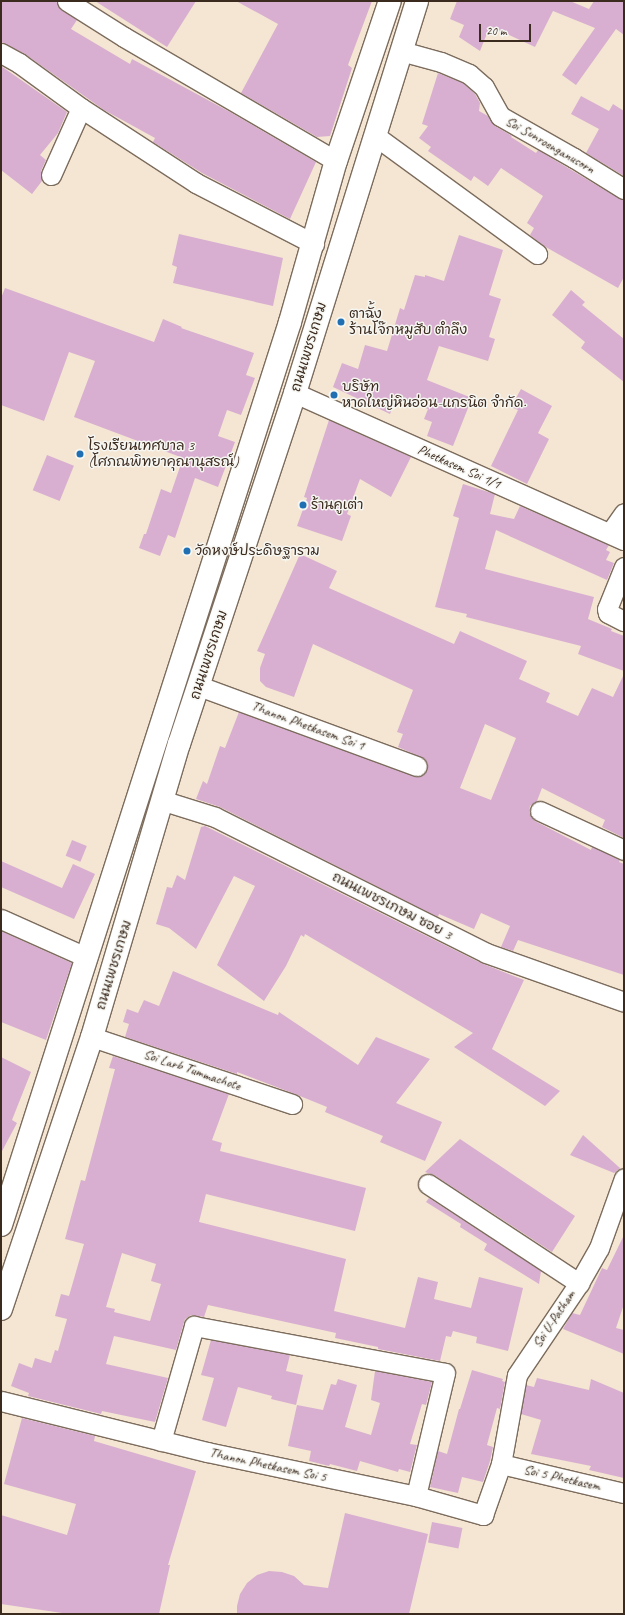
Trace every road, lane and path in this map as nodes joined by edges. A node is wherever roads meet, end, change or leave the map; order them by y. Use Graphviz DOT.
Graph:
graph roads {
  1 [pos="67,1"];
  2 [pos="390,1"];
  3 [pos="417,1"];
  4 [pos="401,51"];
  5 [pos="1,53"];
  6 [pos="81,108"];
  7 [pos="374,135"];
  8 [pos="336,161"];
  9 [pos="51,175"];
  10 [pos="624,189"];
  11 [pos="314,244"];
  12 [pos="537,254"];
  13 [pos="290,322"];
  14 [pos="314,329"];
  15 [pos="295,393"];
  16 [pos="624,513"];
  17 [pos="617,536"];
  18 [pos="624,566"];
  19 [pos="624,621"];
  20 [pos="199,686"];
  21 [pos="157,733"];
  22 [pos="179,744"];
  23 [pos="417,766"];
  24 [pos="164,801"];
  25 [pos="540,811"];
  26 [pos="624,850"];
  27 [pos="1,919"];
  28 [pos="86,957"];
  29 [pos="624,1002"];
  30 [pos="92,1037"];
  31 [pos="292,1104"];
  32 [pos="624,1178"];
  33 [pos="428,1184"];
  34 [pos="618,1211"];
  35 [pos="3,1216"];
  36 [pos="578,1283"];
  37 [pos="1,1309"];
  38 [pos="1,1401"];
  39 [pos="161,1441"];
  40 [pos="501,1464"];
  41 [pos="624,1493"];
  42 [pos="416,1496"];
  1 -- 8 [label="street"];
  2 -- 8 [label="main road, ถนนเพชรเกษม"];
  3 -- 4 [label="main road, ถนนเพชรเกษม"];
  4 -- 7 [label="main road, ถนนเพชรเกษม"];
  4 -- 10 [label="street, Soi Sunroenganusorn"];
  5 -- 6 [label="street"];
  6 -- 9 [label="street"];
  6 -- 11 [label="street"];
  7 -- 12 [label="street"];
  7 -- 14 [label="main road, ถนนเพชรเกษม"];
  8 -- 11 [label="main road, ถนนเพชรเกษม"];
  11 -- 13 [label="main road, ถนนเพชรเกษม"];
  13 -- 14 [label="main road"];
  13 -- 21 [label="main road, ถนนเพชรเกษม"];
  14 -- 15 [label="main road, ถนนเพชรเกษม"];
  15 -- 17 [label="street, Phetkasem Soi 1/1"];
  15 -- 20 [label="main road, ถนนเพชรเกษม"];
  16 -- 17 [label="street"];
  18 -- 19 [label="street"];
  20 -- 22 [label="main road, ถนนเพชรเกษม"];
  20 -- 23 [label="street, Thanon Phetkasem Soi 1"];
  21 -- 22 [label="main road"];
  21 -- 28 [label="main road, ถนนเพชรเกษม"];
  22 -- 24 [label="main road, ถนนเพชรเกษม"];
  24 -- 29 [label="street, ถนนเพชรเกษม ซอย 3"];
  24 -- 30 [label="main road, ถนนเพชรเกษม"];
  25 -- 26 [label="street"];
  27 -- 28 [label="street"];
  28 -- 35 [label="main road, ถนนเพชรเกษม"];
  30 -- 31 [label="street, Soi Larb Tummachote"];
  30 -- 37 [label="main road, ถนนเพชรเกษม"];
  32 -- 34 [label="street, Soi U-Patham"];
  33 -- 36 [label="street"];
  34 -- 36 [label="street, Soi U-Patham"];
  36 -- 40 [label="street, Soi U-Patham"];
  38 -- 39 [label="street, Thanon Phetkasem Soi 5"];
  39 -- 42 [label="street, Thanon Phetkasem Soi 5"];
  39 -- 42 [label="street"];
  40 -- 41 [label="street, Soi 5 Phetkasem"];
  40 -- 42 [label="street, Thanon Phetkasem Soi 5"];
}
